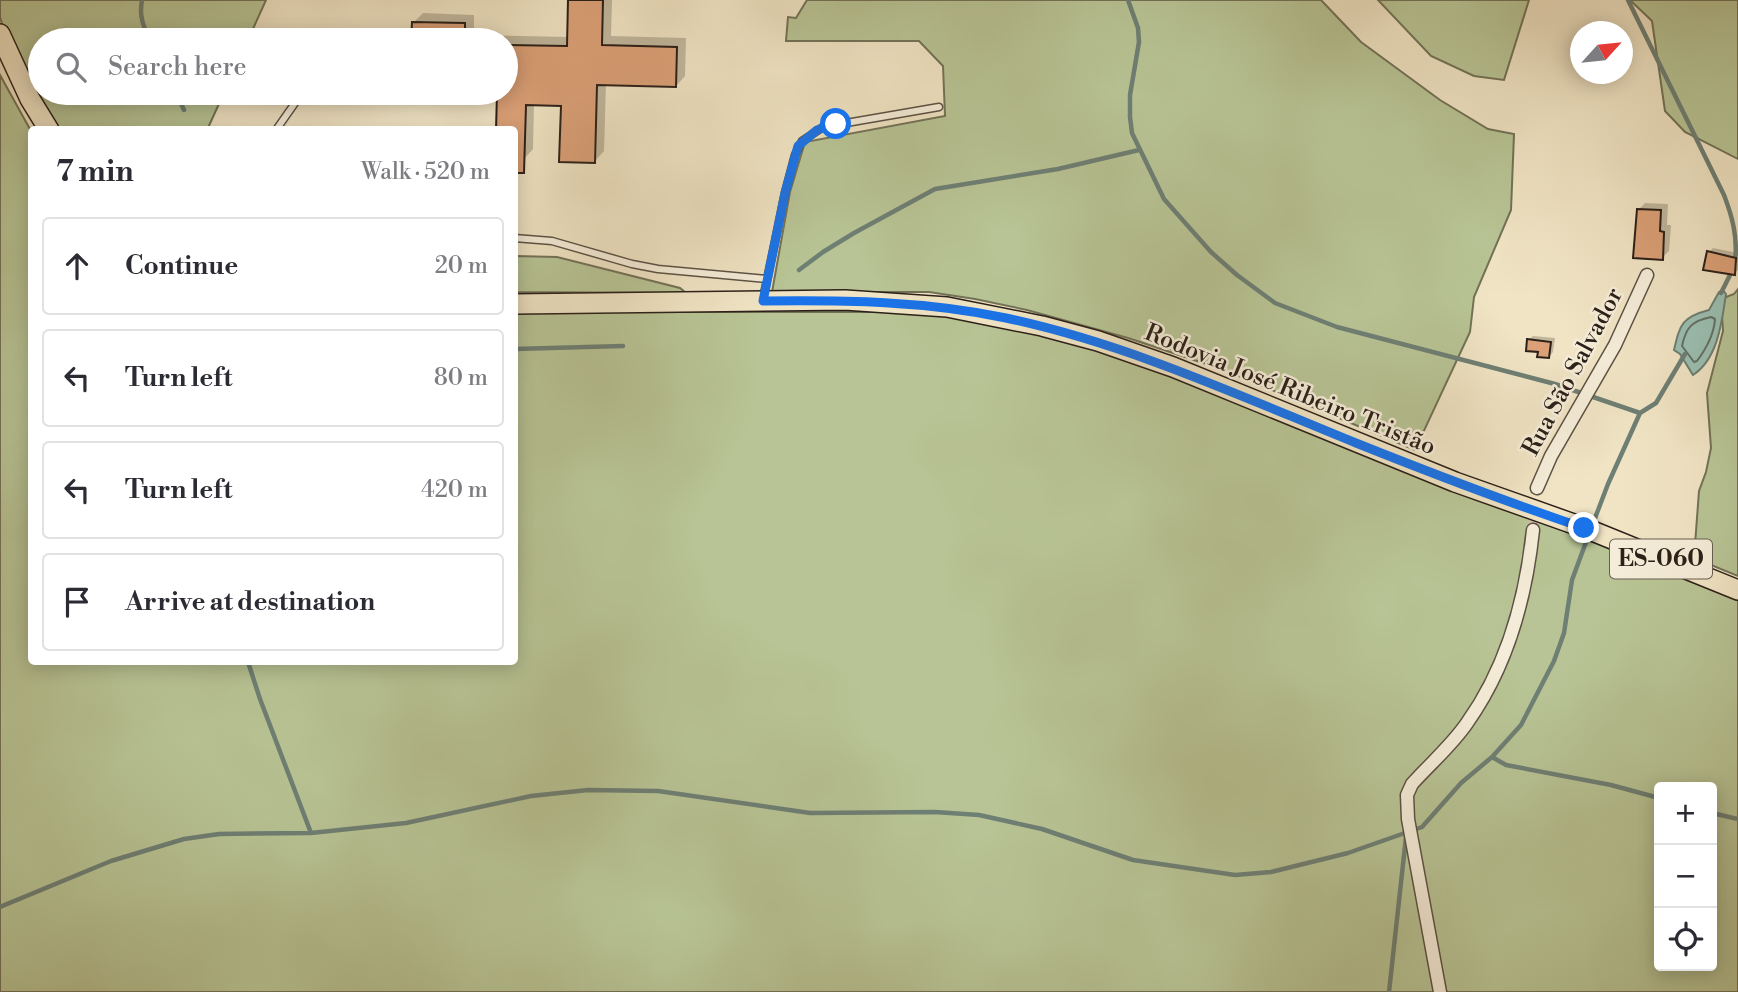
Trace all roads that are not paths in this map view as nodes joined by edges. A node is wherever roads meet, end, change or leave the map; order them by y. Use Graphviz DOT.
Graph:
graph roads {
  1 [pos="0,34"];
  2 [pos="28,95"];
  3 [pos="34,105"];
  4 [pos="293,105"];
  5 [pos="939,107"];
  6 [pos="47,126"];
  7 [pos="278,126"];
  8 [pos="518,238"];
  9 [pos="1647,275"];
  10 [pos="767,279"];
  11 [pos="763,301"];
  12 [pos="518,304"];
  13 [pos="1537,488"];
  14 [pos="1533,530"];
  15 [pos="1738,590"];
  16 [pos="1440,992"];
  1 -- 2 [label="main road"];
  3 -- 6 [label="main road"];
  4 -- 7 [label="lane"];
  5 -- 10 [label="lane"];
  8 -- 10 [label="lane"];
  9 -- 13 [label="street, Rua São Salvador"];
  10 -- 11 [label="lane"];
  11 -- 12 [label="main road, Rodovia José Ribeiro Tristão / ES-060"];
  11 -- 15 [label="main road, Rodovia José Ribeiro Tristão / ES-060"];
  14 -- 16 [label="street"];
}
